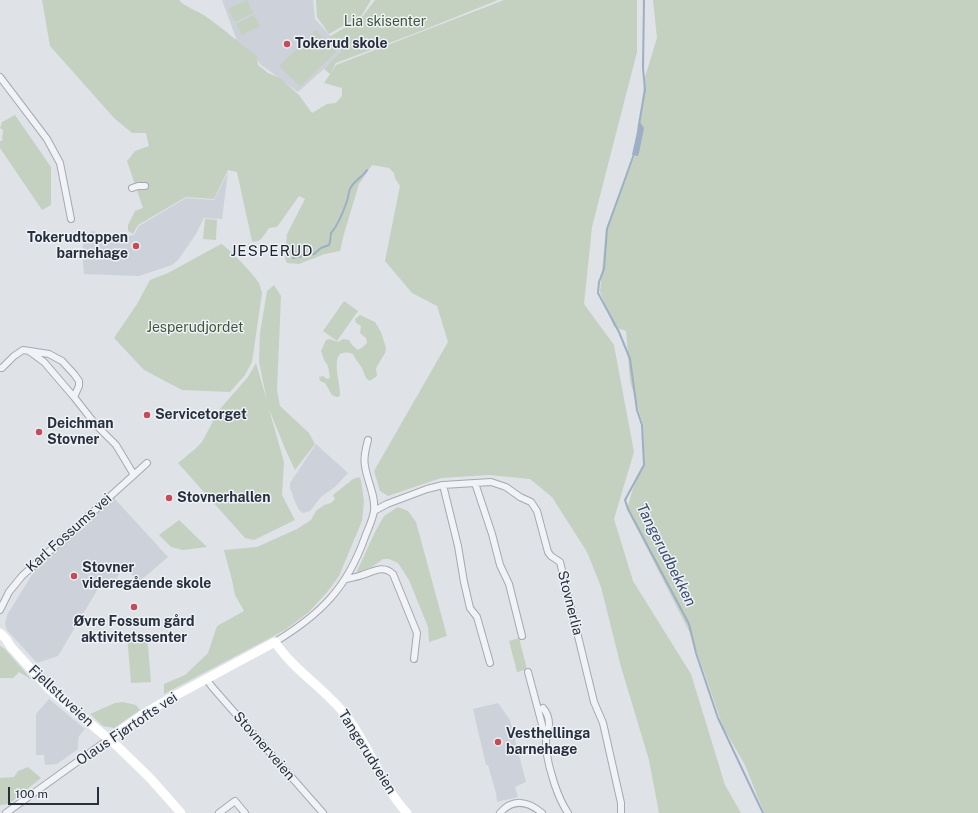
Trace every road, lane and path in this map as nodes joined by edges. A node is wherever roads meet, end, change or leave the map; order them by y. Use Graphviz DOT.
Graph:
graph roads {
  1 [pos="0,77"];
  2 [pos="145,186"];
  3 [pos="132,188"];
  4 [pos="71,219"];
  5 [pos="28,350"];
  6 [pos="0,368"];
  7 [pos="74,397"];
  8 [pos="368,440"];
  9 [pos="147,463"];
  10 [pos="134,475"];
  11 [pos="475,483"];
  12 [pos="443,485"];
  13 [pos="374,510"];
  14 [pos="346,579"];
  15 [pos="0,610"];
  16 [pos="0,633"];
  17 [pos="522,636"];
  18 [pos="0,641"];
  19 [pos="275,642"];
  20 [pos="11,647"];
  21 [pos="414,659"];
  22 [pos="490,663"];
  23 [pos="528,672"];
  24 [pos="206,679"];
  25 [pos="543,708"];
  26 [pos="546,737"];
  27 [pos="108,739"];
  28 [pos="6,813"];
  29 [pos="181,813"];
  30 [pos="219,813"];
  31 [pos="245,813"];
  32 [pos="323,813"];
  33 [pos="407,813"];
  34 [pos="500,813"];
  35 [pos="542,813"];
  36 [pos="568,813"];
  37 [pos="621,813"];
  1 -- 4 [label="street"];
  2 -- 3 [label="street"];
  5 -- 6 [label="street"];
  5 -- 7 [label="street"];
  5 -- 7 [label="street"];
  7 -- 10 [label="street"];
  8 -- 13 [label="street"];
  9 -- 10 [label="street, Karl Fossums vei"];
  10 -- 15 [label="street, Karl Fossums vei"];
  11 -- 12 [label="street, Stovnerlia"];
  11 -- 17 [label="street"];
  11 -- 37 [label="street, Stovnerlia"];
  12 -- 13 [label="street, Stovnerlia"];
  12 -- 22 [label="street"];
  13 -- 14 [label="street"];
  14 -- 19 [label="street"];
  14 -- 21 [label="street"];
  16 -- 20 [label="street, Fjellstuveien"];
  18 -- 20 [label="street, Fjellstuveien"];
  19 -- 24 [label="street, Olaus Fjørtofts vei"];
  19 -- 33 [label="street, Tangerudveien"];
  20 -- 27 [label="street, Fjellstuveien"];
  23 -- 26 [label="street"];
  24 -- 27 [label="street, Olaus Fjørtofts vei"];
  24 -- 32 [label="street, Stovnerveien"];
  25 -- 26 [label="street"];
  26 -- 36 [label="street"];
  27 -- 28 [label="street, Olaus Fjørtofts vei"];
  27 -- 29 [label="street, Fjellstuveien"];
  30 -- 31 [label="street"];
  34 -- 35 [label="street"];
}
